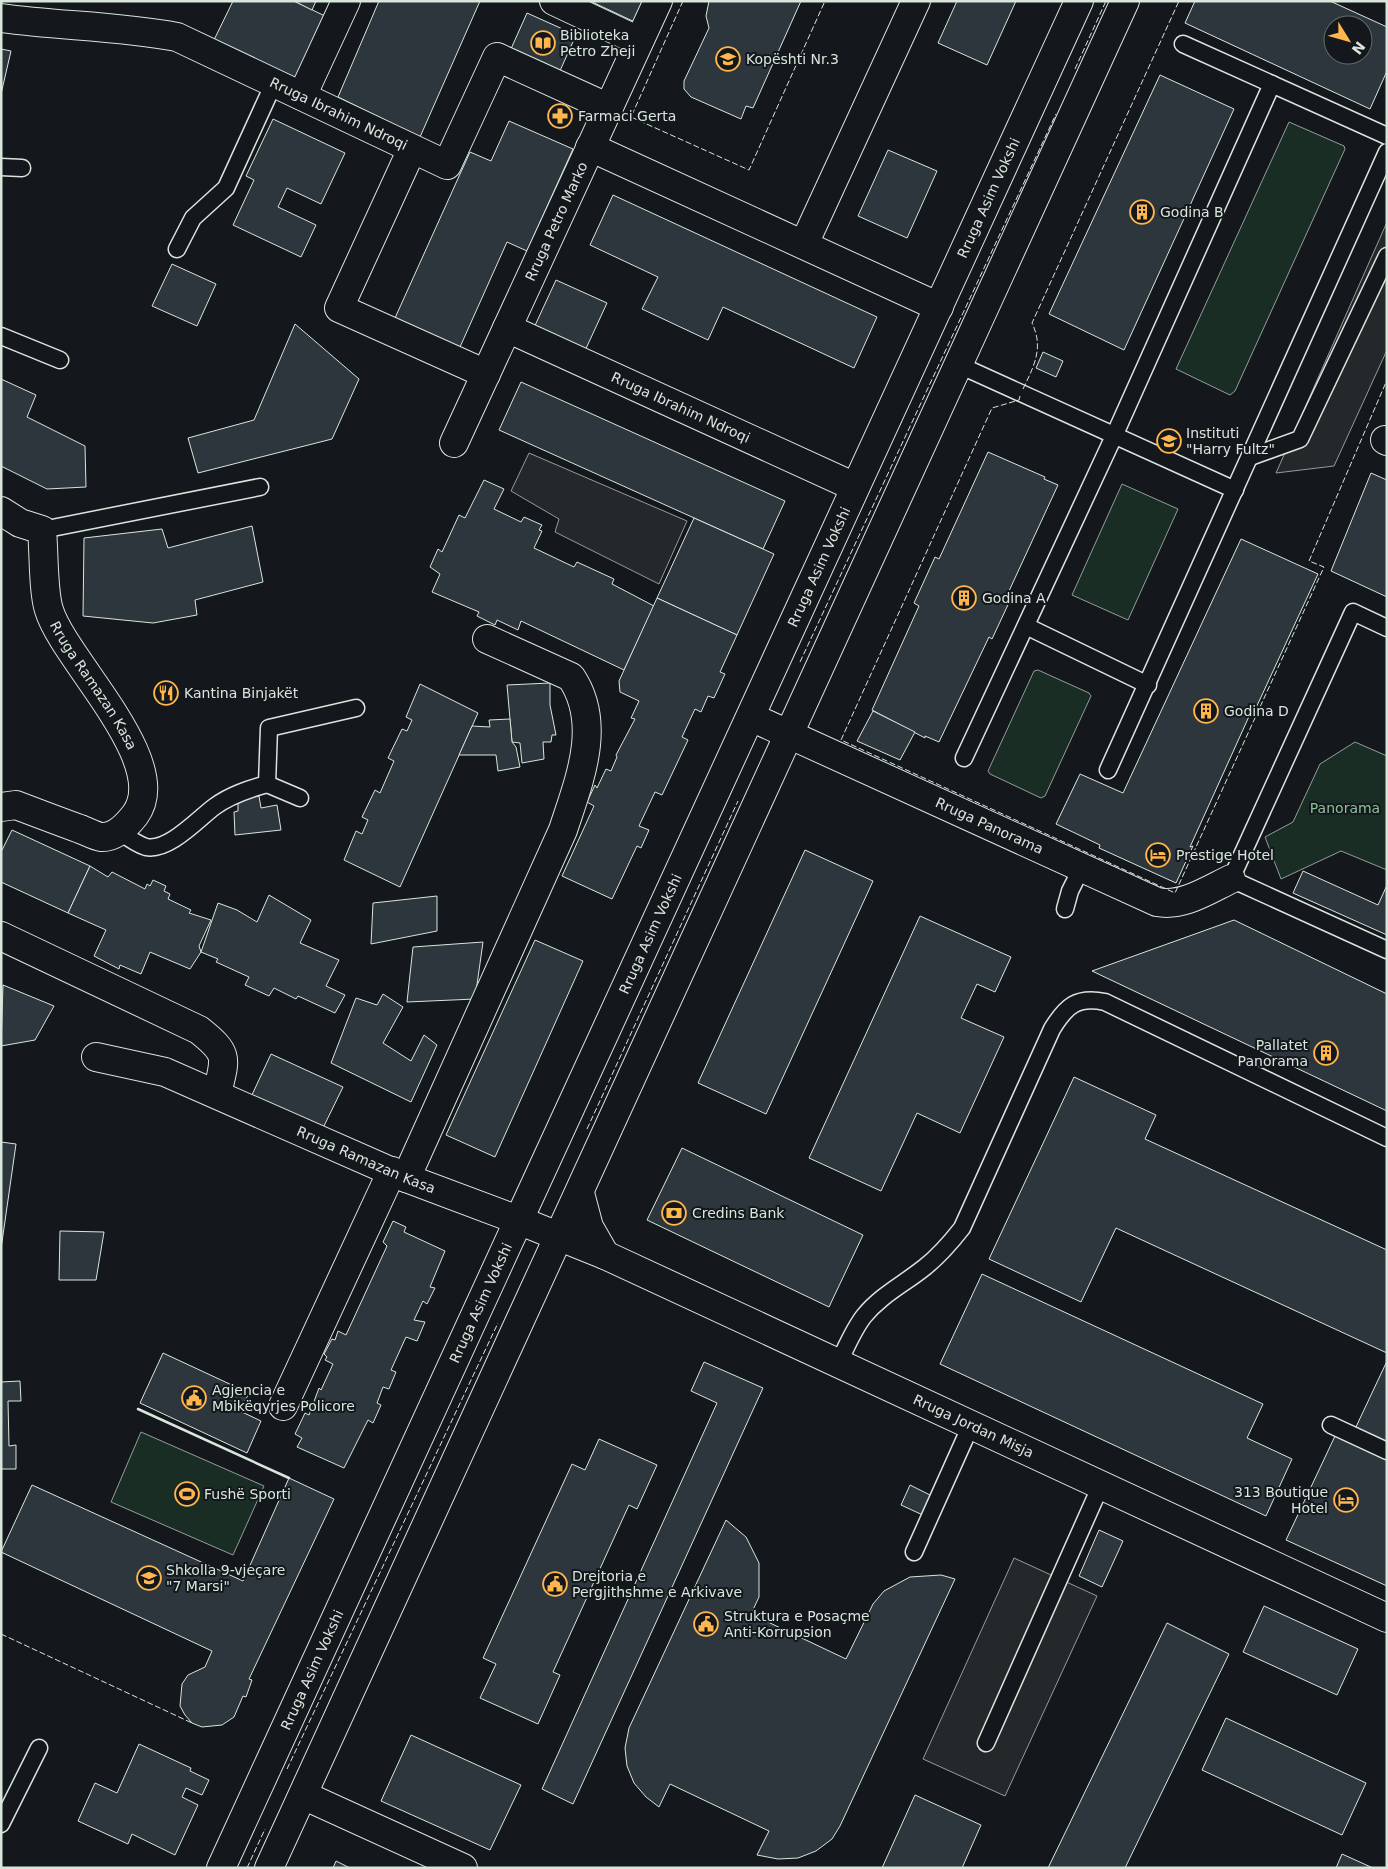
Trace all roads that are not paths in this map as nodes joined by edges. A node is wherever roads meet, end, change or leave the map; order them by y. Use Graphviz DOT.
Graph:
graph roads {
  1 [pos="346,1"];
  2 [pos="554,1"];
  3 [pos="658,1"];
  4 [pos="916,1"];
  5 [pos="1079,1"];
  6 [pos="1125,1"];
  7 [pos="1,18"];
  8 [pos="639,41"];
  9 [pos="1183,44"];
  10 [pos="274,82"];
  11 [pos="1272,84"];
  12 [pos="302,96"];
  13 [pos="609,108"];
  14 [pos="1387,136"];
  15 [pos="590,147"];
  16 [pos="412,149"];
  17 [pos="1387,152"];
  18 [pos="1,168"];
  19 [pos="22,168"];
  20 [pos="804,244"];
  21 [pos="177,249"];
  22 [pos="1387,256"];
  23 [pos="939,307"];
  24 [pos="507,328"];
  25 [pos="1,336"];
  26 [pos="60,360"];
  27 [pos="960,364"];
  28 [pos="486,374"];
  29 [pos="1115,434"];
  30 [pos="454,443"];
  31 [pos="1250,457"];
  32 [pos="260,487"];
  33 [pos="855,487"];
  34 [pos="1236,490"];
  35 [pos="1,511"];
  36 [pos="42,530"];
  37 [pos="1026,626"];
  38 [pos="1387,628"];
  39 [pos="487,639"];
  40 [pos="1148,685"];
  41 [pos="356,708"];
  42 [pos="751,717"];
  43 [pos="790,735"];
  44 [pos="964,758"];
  45 [pos="1108,770"];
  46 [pos="267,784"];
  47 [pos="300,798"];
  48 [pos="1,807"];
  49 [pos="119,832"];
  50 [pos="1082,867"];
  51 [pos="1231,879"];
  52 [pos="1065,910"];
  53 [pos="1,936"];
  54 [pos="1387,950"];
  55 [pos="96,1057"];
  56 [pos="217,1093"];
  57 [pos="1387,1138"];
  58 [pos="399,1175"];
  59 [pos="580,1193"];
  60 [pos="518,1220"];
  61 [pos="560,1236"];
  62 [pos="605,1255"];
  63 [pos="838,1364"];
  64 [pos="283,1406"];
  65 [pos="971,1425"];
  66 [pos="1331,1425"];
  67 [pos="1387,1451"];
  68 [pos="1101,1485"];
  69 [pos="914,1552"];
  70 [pos="1387,1618"];
  71 [pos="986,1742"];
  72 [pos="40,1748"];
  73 [pos="303,1795"];
  74 [pos="1,1824"];
  75 [pos="222,1868"];
  76 [pos="269,1868"];
  77 [pos="463,1868"];
  1 -- 12 [label="street"];
  2 -- 8 [label="street"];
  3 -- 8 [label="street, Rruga Petro Marko"];
  4 -- 20 [label="street"];
  5 -- 23 [label="street, Rruga Asim Vokshi"];
  6 -- 27 [label="street"];
  7 -- 10 [label="street, Rruga Ibrahim Ndroqi"];
  8 -- 13 [label="street, Rruga Petro Marko"];
  9 -- 11 [label="lane"];
  10 -- 12 [label="street, Rruga Ibrahim Ndroqi"];
  10 -- 21 [label="lane"];
  11 -- 14 [label="lane"];
  11 -- 29 [label="lane"];
  12 -- 16 [label="street, Rruga Ibrahim Ndroqi"];
  13 -- 15 [label="street, Rruga Petro Marko"];
  13 -- 16 [label="street"];
  15 -- 20 [label="street"];
  15 -- 24 [label="street, Rruga Petro Marko"];
  16 -- 28 [label="street, Rruga Ibrahim Ndroqi"];
  17 -- 31 [label="lane"];
  18 -- 19 [label="lane"];
  20 -- 23 [label="street"];
  22 -- 31 [label="lane"];
  23 -- 33 [label="street, Rruga Asim Vokshi"];
  24 -- 28 [label="street, Rruga Petro Marko"];
  24 -- 33 [label="street, Rruga Ibrahim Ndroqi"];
  25 -- 26 [label="lane"];
  27 -- 29 [label="lane"];
  27 -- 43 [label="street"];
  28 -- 30 [label="street, Rruga Petro Marko"];
  29 -- 34 [label="lane"];
  29 -- 37 [label="lane"];
  31 -- 34 [label="lane"];
  32 -- 36 [label="lane"];
  33 -- 42 [label="street, Rruga Asim Vokshi"];
  34 -- 40 [label="lane"];
  35 -- 36 [label="street"];
  36 -- 49 [label="street, Rruga Ramazan Kasa"];
  37 -- 40 [label="lane"];
  37 -- 44 [label="lane"];
  38 -- 51 [label="lane"];
  39 -- 58 [label="street"];
  40 -- 45 [label="lane"];
  41 -- 46 [label="lane"];
  42 -- 43 [label="street, Rruga Panorama"];
  42 -- 60 [label="street, Rruga Asim Vokshi"];
  43 -- 50 [label="street, Rruga Panorama"];
  43 -- 59 [label="street"];
  46 -- 47 [label="lane"];
  46 -- 49 [label="lane"];
  48 -- 49 [label="street"];
  50 -- 51 [label="street, Rruga Panorama"];
  50 -- 52 [label="lane"];
  51 -- 54 [label="lane"];
  53 -- 56 [label="street"];
  55 -- 56 [label="street, Rruga Ramazan Kasa"];
  56 -- 58 [label="street, Rruga Ramazan Kasa"];
  57 -- 63 [label="lane"];
  58 -- 60 [label="street, Rruga Ramazan Kasa"];
  58 -- 64 [label="street"];
  59 -- 61 [label="street"];
  59 -- 62 [label="street"];
  60 -- 61 [label="street, Rruga Ramazan Kasa"];
  60 -- 75 [label="street, Rruga Asim Vokshi"];
  61 -- 62 [label="street, Rruga Jordan Misja"];
  61 -- 73 [label="street"];
  62 -- 63 [label="street, Rruga Jordan Misja"];
  63 -- 65 [label="street, Rruga Jordan Misja"];
  65 -- 68 [label="street, Rruga Jordan Misja"];
  65 -- 69 [label="lane"];
  66 -- 67 [label="lane"];
  68 -- 70 [label="street, Rruga Jordan Misja"];
  68 -- 71 [label="lane"];
  72 -- 74 [label="lane"];
  73 -- 76 [label="street"];
  73 -- 77 [label="street"];
}
